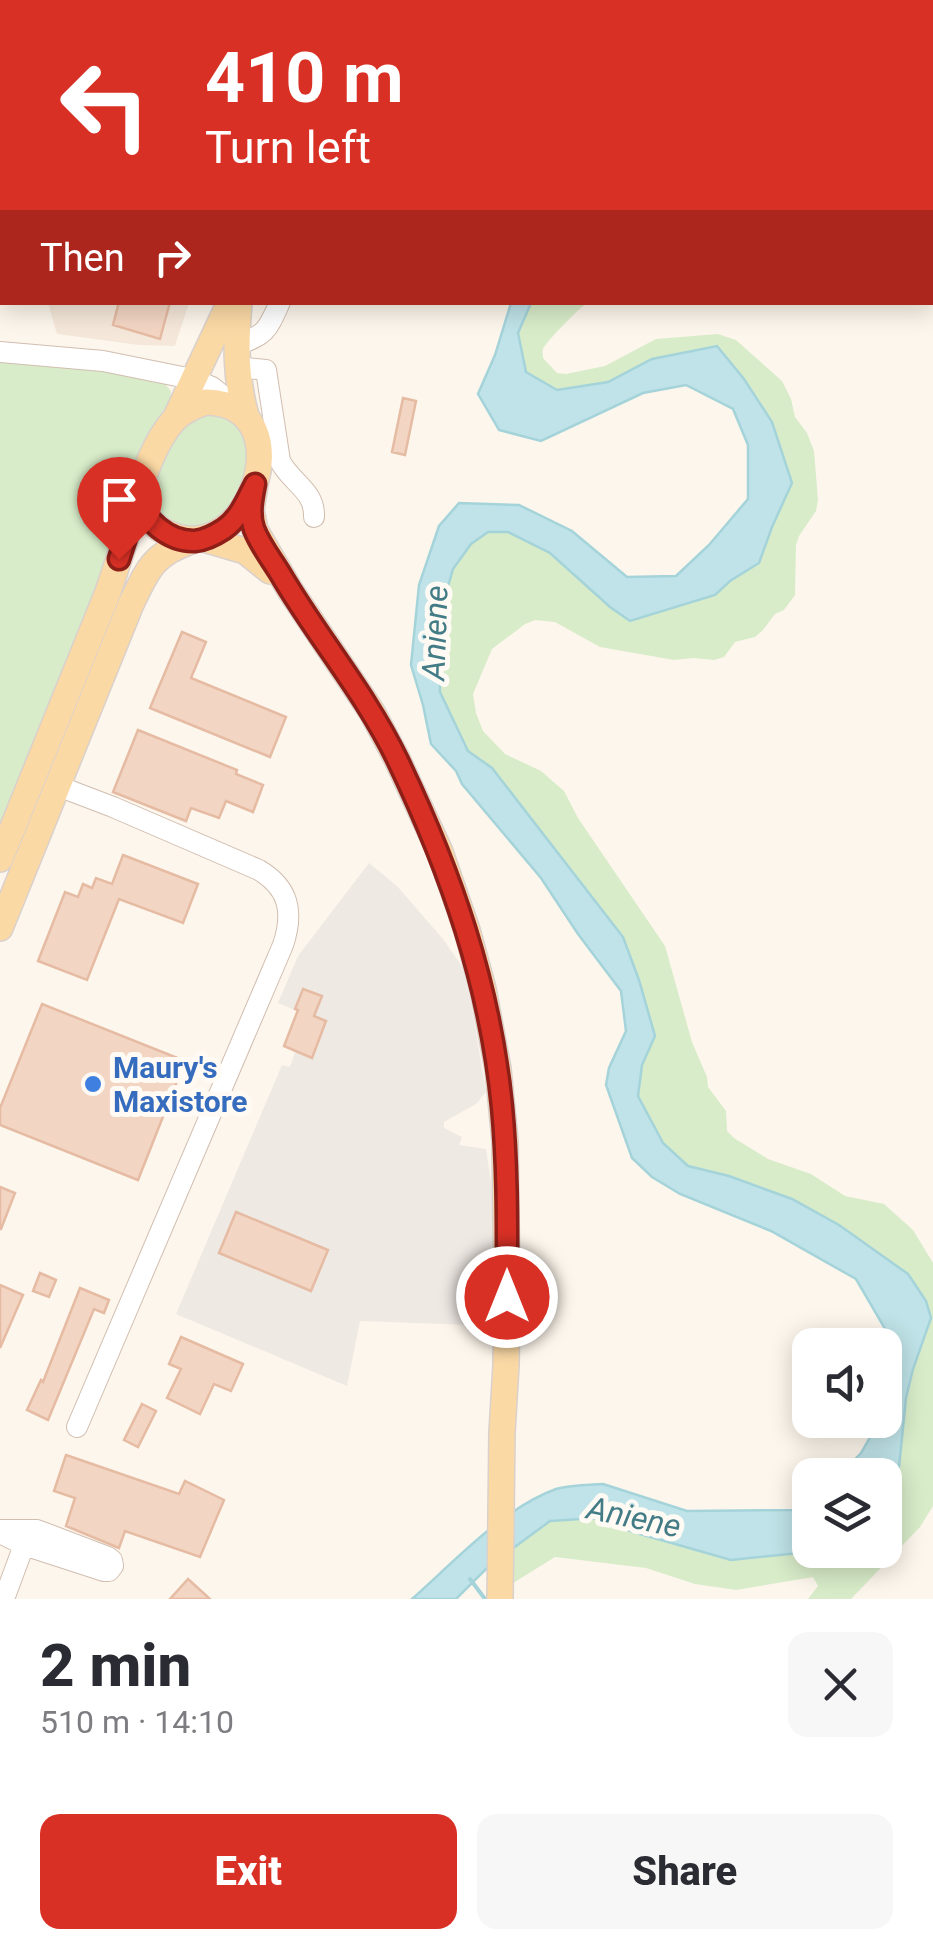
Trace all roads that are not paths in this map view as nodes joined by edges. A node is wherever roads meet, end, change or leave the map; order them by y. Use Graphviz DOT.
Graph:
graph roads {
  1 [pos="228,305"];
  2 [pos="239,305"];
  3 [pos="279,305"];
  4 [pos="0,352"];
  5 [pos="236,356"];
  6 [pos="192,378"];
  7 [pos="238,412"];
  8 [pos="175,419"];
  9 [pos="255,484"];
  10 [pos="140,495"];
  11 [pos="314,518"];
  12 [pos="197,540"];
  13 [pos="290,590"];
  14 [pos="58,786"];
  15 [pos="0,859"];
  16 [pos="0,928"];
  17 [pos="77,1427"];
  18 [pos="0,1531"];
  19 [pos="24,1545"];
  20 [pos="4,1599"];
  21 [pos="500,1599"];
  1 -- 6 [label="main road"];
  2 -- 5 [label="main road"];
  3 -- 5 [label="street"];
  4 -- 6 [label="street"];
  5 -- 7 [label="main road"];
  5 -- 11 [label="street"];
  6 -- 7 [label="street"];
  6 -- 8 [label="main road"];
  7 -- 8 [label="main road"];
  7 -- 9 [label="main road"];
  8 -- 10 [label="main road"];
  9 -- 12 [label="main road"];
  9 -- 13 [label="main road"];
  10 -- 12 [label="main road"];
  10 -- 15 [label="main road"];
  12 -- 13 [label="main road"];
  12 -- 14 [label="main road"];
  13 -- 21 [label="main road"];
  14 -- 16 [label="main road"];
  14 -- 17 [label="street"];
  18 -- 19 [label="street"];
  18 -- 19 [label="street"];
  19 -- 20 [label="street"];
}
